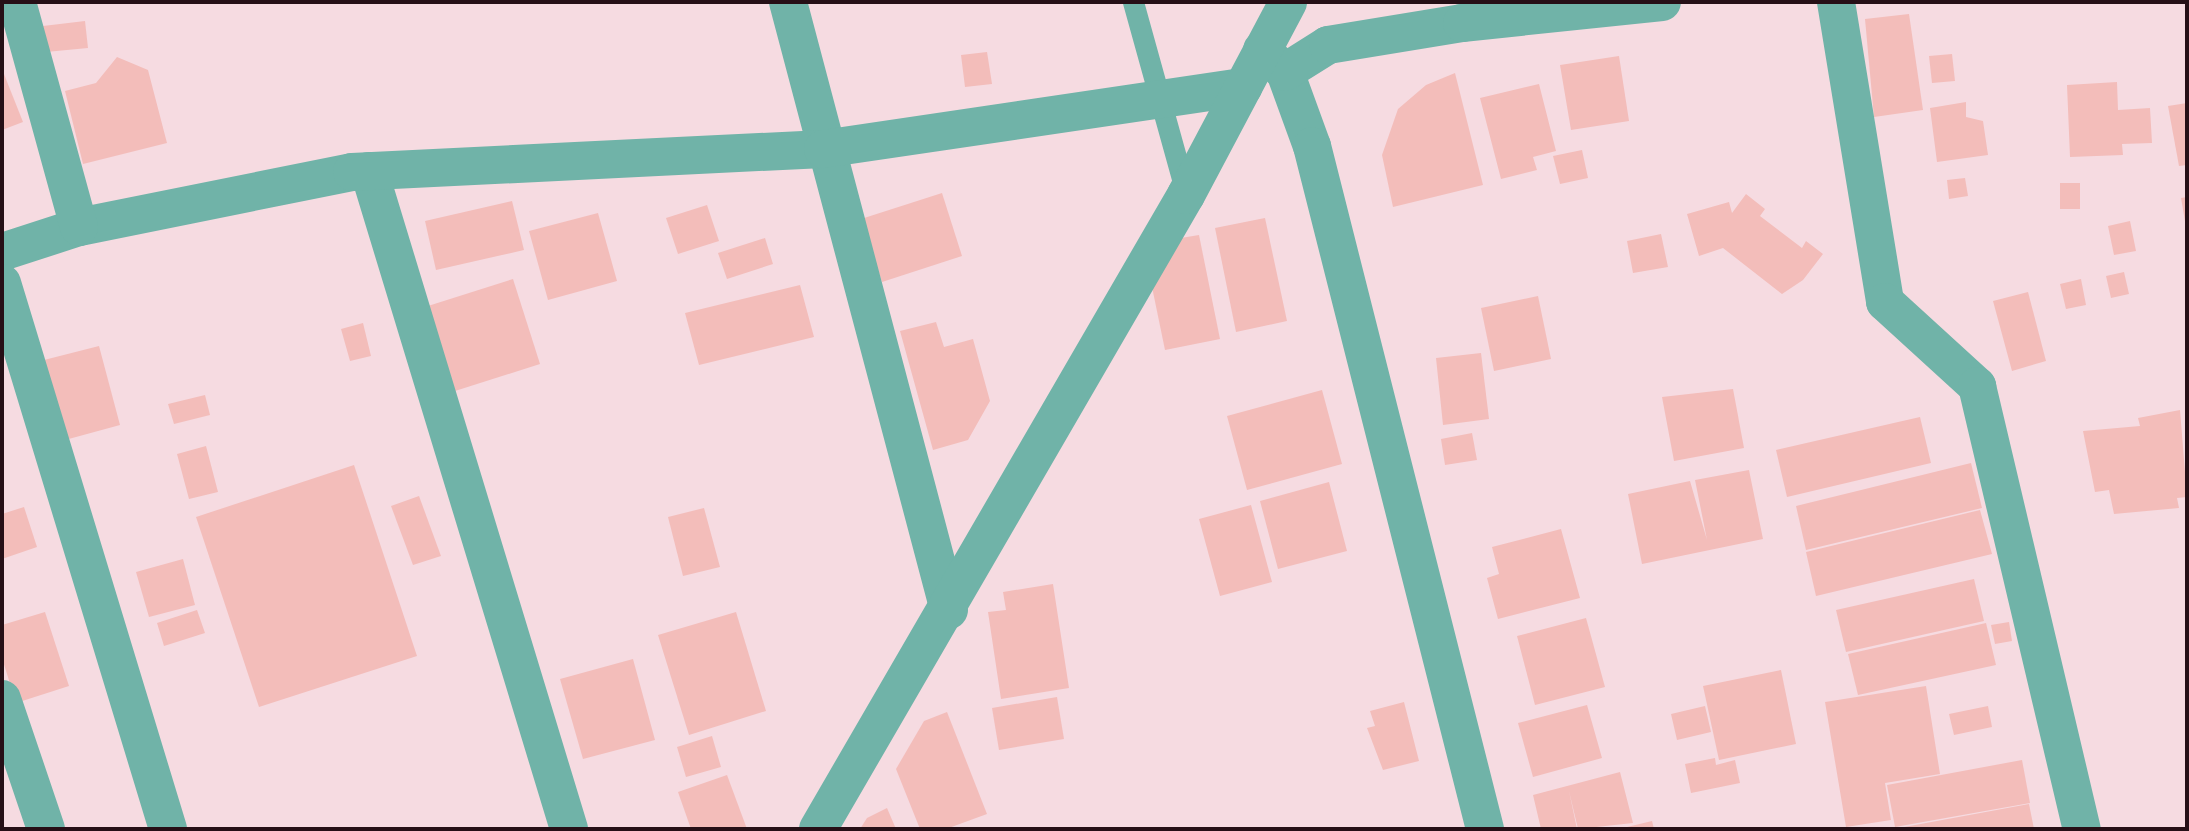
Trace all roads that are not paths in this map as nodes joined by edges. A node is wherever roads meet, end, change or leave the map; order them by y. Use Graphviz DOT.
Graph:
graph roads {
  1 [pos="18,2"];
  2 [pos="788,2"];
  3 [pos="1133,2"];
  4 [pos="1662,2"];
  5 [pos="1836,2"];
  6 [pos="1285,4"];
  7 [pos="1274,61"];
  8 [pos="1243,87"];
  9 [pos="1161,103"];
  10 [pos="823,149"];
  11 [pos="369,171"];
  12 [pos="1186,195"];
  13 [pos="79,227"];
  14 [pos="2,252"];
  15 [pos="2,283"];
  16 [pos="949,610"];
  17 [pos="2,699"];
  18 [pos="46,829"];
  19 [pos="168,829"];
  20 [pos="569,829"];
  21 [pos="818,829"];
  22 [pos="1485,829"];
  23 [pos="2082,829"];
  1 -- 13 [label="street"];
  2 -- 10 [label="street"];
  3 -- 9 [label="lane"];
  4 -- 7 [label="street"];
  5 -- 23 [label="street"];
  6 -- 7 [label="street"];
  7 -- 8 [label="street"];
  7 -- 22 [label="street"];
  8 -- 9 [label="street"];
  8 -- 12 [label="street"];
  9 -- 10 [label="street"];
  9 -- 12 [label="lane"];
  10 -- 11 [label="street"];
  10 -- 16 [label="street"];
  11 -- 13 [label="street"];
  11 -- 20 [label="street"];
  12 -- 16 [label="street"];
  13 -- 14 [label="street"];
  15 -- 19 [label="street"];
  16 -- 21 [label="street"];
  17 -- 18 [label="street"];
}
